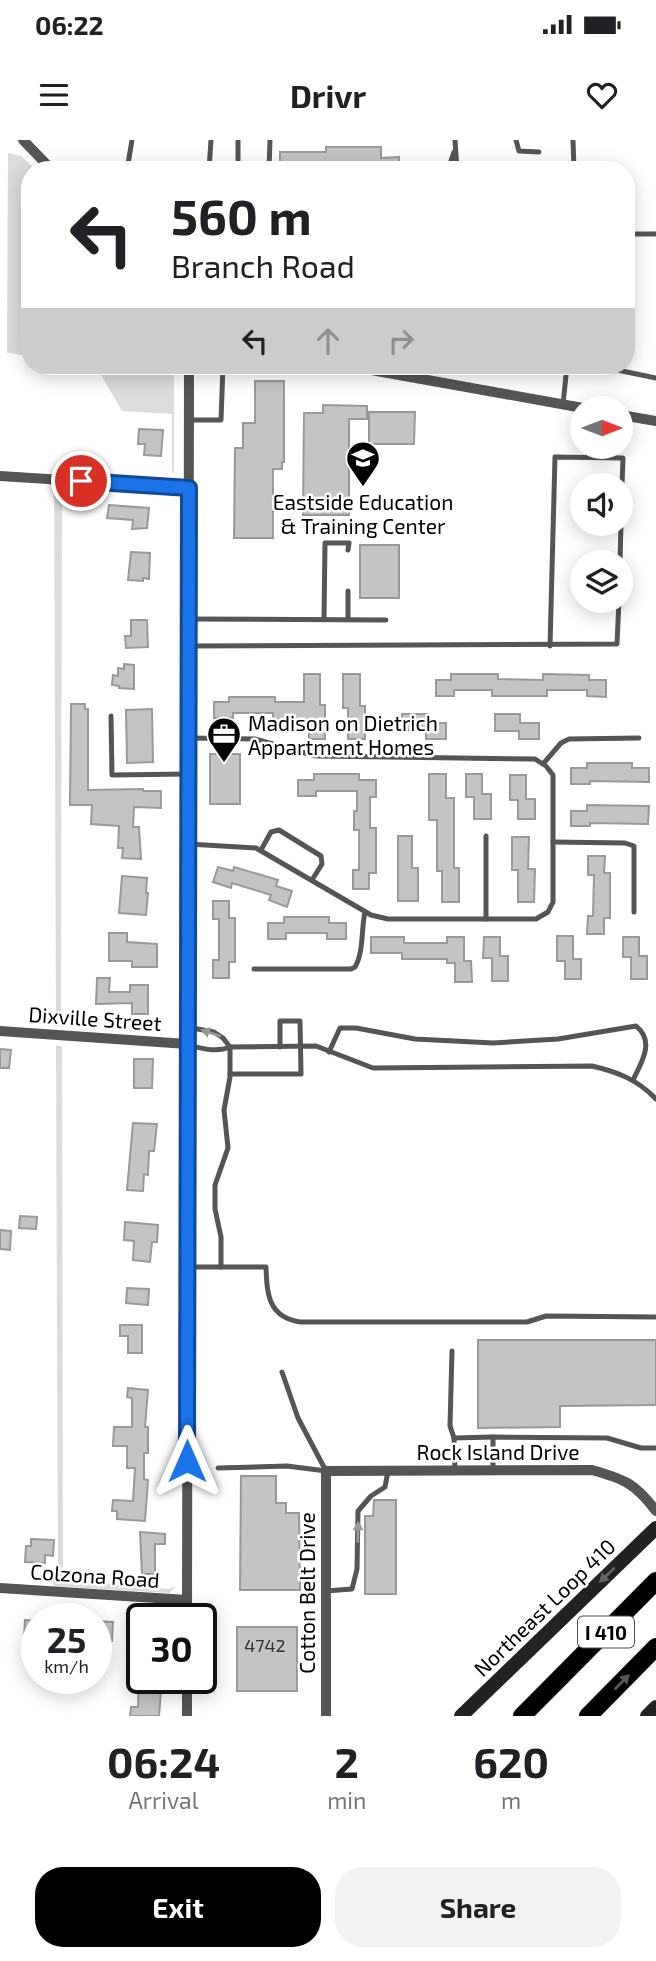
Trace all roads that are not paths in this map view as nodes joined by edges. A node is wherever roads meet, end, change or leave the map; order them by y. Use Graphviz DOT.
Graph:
graph roads {
  1 [pos="23,140"];
  2 [pos="132,140"];
  3 [pos="211,140"];
  4 [pos="238,140"];
  5 [pos="270,140"];
  6 [pos="455,140"];
  7 [pos="516,140"];
  8 [pos="573,140"];
  9 [pos="455,149"];
  10 [pos="540,152"];
  11 [pos="43,161"];
  12 [pos="128,161"];
  13 [pos="210,161"];
  14 [pos="238,161"];
  15 [pos="269,161"];
  16 [pos="451,161"];
  17 [pos="456,161"];
  18 [pos="574,161"];
  19 [pos="635,234"];
  20 [pos="656,234"];
  21 [pos="635,374"];
  22 [pos="189,375"];
  23 [pos="223,375"];
  24 [pos="398,375"];
  25 [pos="566,375"];
  26 [pos="656,378"];
  27 [pos="563,405"];
  28 [pos="570,406"];
  29 [pos="634,417"];
  30 [pos="189,420"];
  31 [pos="656,421"];
  32 [pos="622,473"];
  33 [pos="0,475"];
  34 [pos="189,488"];
  35 [pos="348,551"];
  36 [pos="348,591"];
  37 [pos="618,613"];
  38 [pos="188,619"];
  39 [pos="324,620"];
  40 [pos="348,620"];
  41 [pos="386,620"];
  42 [pos="188,646"];
  43 [pos="550,646"];
  44 [pos="111,716"];
  45 [pos="188,738"];
  46 [pos="639,738"];
  47 [pos="543,764"];
  48 [pos="188,774"];
  49 [pos="486,836"];
  50 [pos="553,842"];
  51 [pos="188,844"];
  52 [pos="261,850"];
  53 [pos="312,880"];
  54 [pos="365,912"];
  55 [pos="634,912"];
  56 [pos="486,919"];
  57 [pos="254,969"];
  58 [pos="187,1027"];
  59 [pos="0,1031"];
  60 [pos="187,1045"];
  61 [pos="301,1046"];
  62 [pos="230,1047"];
  63 [pos="280,1047"];
  64 [pos="329,1052"];
  65 [pos="230,1074"];
  66 [pos="632,1080"];
  67 [pos="656,1099"];
  68 [pos="187,1267"];
  69 [pos="221,1267"];
  70 [pos="656,1317"];
  71 [pos="452,1351"];
  72 [pos="282,1372"];
  73 [pos="493,1437"];
  74 [pos="454,1438"];
  75 [pos="656,1448"];
  76 [pos="218,1468"];
  77 [pos="454,1470"];
  78 [pos="493,1470"];
  79 [pos="326,1471"];
  80 [pos="388,1471"];
  81 [pos="656,1511"];
  82 [pos="656,1528"];
  83 [pos="656,1581"];
  84 [pos="0,1588"];
  85 [pos="326,1591"];
  86 [pos="187,1600"];
  87 [pos="656,1647"];
  88 [pos="555,1683"];
  89 [pos="187,1694"];
  90 [pos="656,1707"];
  91 [pos="187,1716"];
  92 [pos="326,1716"];
  93 [pos="461,1716"];
  94 [pos="507,1716"];
  95 [pos="522,1716"];
  96 [pos="588,1716"];
  97 [pos="647,1716"];
  1 -- 11 [label="street"];
  2 -- 12 [label="lane"];
  3 -- 13 [label="lane"];
  4 -- 14 [label="lane"];
  5 -- 15 [label="lane"];
  6 -- 9 [label="lane"];
  7 -- 10 [label="lane"];
  8 -- 18 [label="lane"];
  9 -- 16 [label="lane"];
  9 -- 17 [label="lane"];
  19 -- 20 [label="lane"];
  21 -- 26 [label="lane"];
  22 -- 30 [label="street"];
  23 -- 30 [label="lane"];
  24 -- 27 [label="street"];
  25 -- 27 [label="lane"];
  27 -- 28 [label="street"];
  29 -- 31 [label="street"];
  30 -- 34 [label="street"];
  32 -- 43 [label="lane"];
  33 -- 34 [label="street"];
  34 -- 38 [label="street"];
  35 -- 39 [label="lane"];
  36 -- 40 [label="lane"];
  37 -- 43 [label="lane"];
  38 -- 39 [label="lane"];
  38 -- 42 [label="street"];
  39 -- 40 [label="lane"];
  40 -- 41 [label="lane"];
  42 -- 43 [label="lane"];
  42 -- 45 [label="street"];
  44 -- 48 [label="lane"];
  45 -- 47 [label="lane"];
  45 -- 48 [label="street"];
  46 -- 47 [label="lane"];
  47 -- 50 [label="lane"];
  48 -- 51 [label="street"];
  49 -- 56 [label="lane"];
  50 -- 55 [label="lane"];
  50 -- 56 [label="lane"];
  51 -- 52 [label="lane"];
  51 -- 58 [label="street"];
  52 -- 53 [label="lane"];
  52 -- 53 [label="lane"];
  53 -- 54 [label="lane"];
  54 -- 56 [label="lane"];
  54 -- 57 [label="lane"];
  58 -- 60 [label="street"];
  62 -- 58 [label="lane, one-way"];
  59 -- 60 [label="street, Dixville Street"];
  60 -- 62 [label="lane"];
  60 -- 68 [label="street"];
  61 -- 63 [label="lane"];
  61 -- 63 [label="lane"];
  61 -- 64 [label="lane"];
  61 -- 65 [label="lane"];
  62 -- 63 [label="lane"];
  62 -- 65 [label="lane"];
  64 -- 66 [label="lane"];
  64 -- 66 [label="lane"];
  65 -- 69 [label="lane"];
  66 -- 67 [label="lane"];
  68 -- 69 [label="lane"];
  68 -- 86 [label="street"];
  69 -- 70 [label="lane"];
  71 -- 74 [label="lane"];
  72 -- 79 [label="lane"];
  73 -- 74 [label="lane"];
  73 -- 75 [label="lane"];
  73 -- 78 [label="lane"];
  74 -- 77 [label="lane"];
  76 -- 79 [label="lane"];
  77 -- 78 [label="street, Rock Island Drive"];
  77 -- 80 [label="street, Rock Island Drive"];
  78 -- 81 [label="street, Rock Island Drive"];
  79 -- 80 [label="street, Rock Island Drive"];
  79 -- 85 [label="street, Cotton Belt Drive"];
  85 -- 80 [label="lane, one-way"];
  82 -- 93 [label="main road, Northeast Loop 410, one-way"];
  83 -- 88 [label="highway, I 410"];
  84 -- 86 [label="street, Colzona Road"];
  85 -- 92 [label="street, Cotton Belt Drive"];
  96 -- 87 [label="highway, I 410, one-way"];
  88 -- 94 [label="highway"];
  88 -- 95 [label="highway, I 410"];
  89 -- 91 [label="street"];
  90 -- 97 [label="main road"];
}
